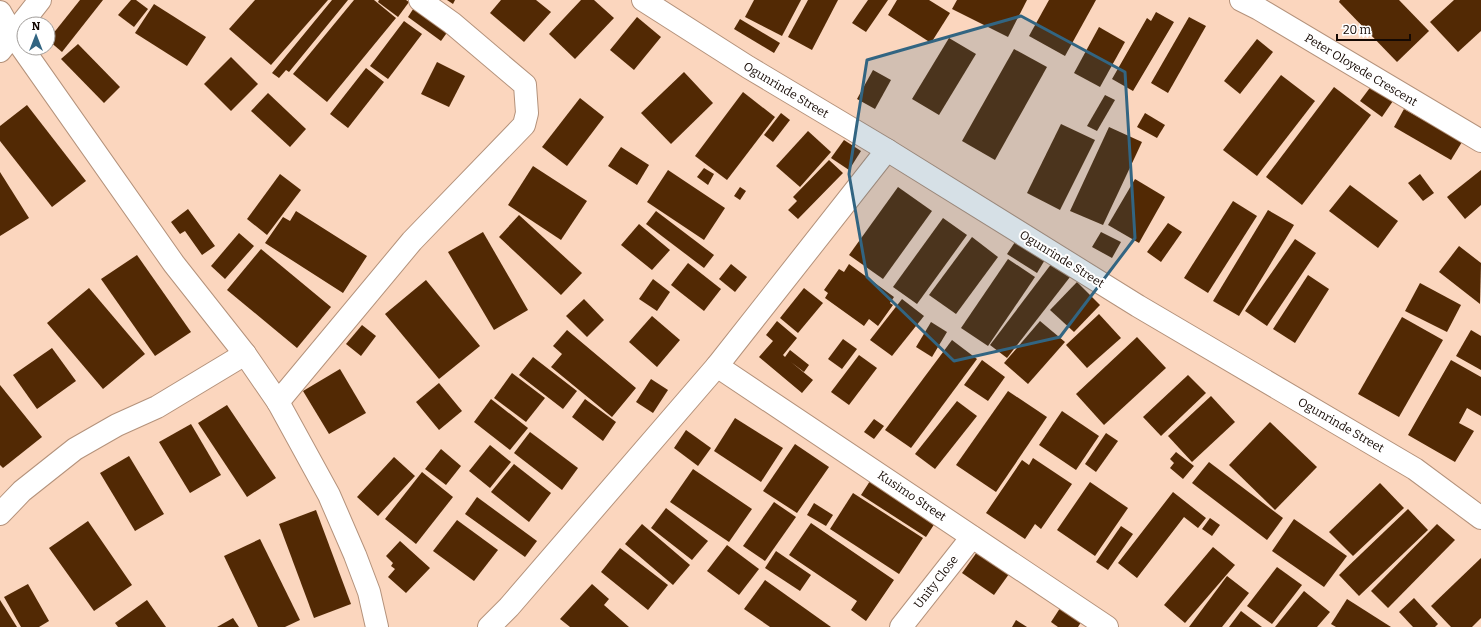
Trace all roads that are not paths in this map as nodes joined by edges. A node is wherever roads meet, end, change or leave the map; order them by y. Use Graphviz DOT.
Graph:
graph roads {
  1 [pos="40,0"];
  2 [pos="420,0"];
  3 [pos="643,0"];
  4 [pos="1256,3"];
  5 [pos="0,12"];
  6 [pos="6,43"];
  7 [pos="1481,141"];
  8 [pos="887,150"];
  9 [pos="245,354"];
  10 [pos="717,366"];
  11 [pos="278,402"];
  12 [pos="0,514"];
  13 [pos="1481,518"];
  14 [pos="972,537"];
  15 [pos="377,627"];
  16 [pos="489,627"];
  17 [pos="901,627"];
  18 [pos="1107,627"];
  1 -- 6 [label="street"];
  2 -- 11 [label="street"];
  3 -- 8 [label="street, Ogunrinde Street"];
  4 -- 7 [label="street, Peter Oloyede Crescent"];
  5 -- 6 [label="street"];
  6 -- 9 [label="street"];
  8 -- 10 [label="street"];
  8 -- 13 [label="street, Ogunrinde Street"];
  9 -- 11 [label="street"];
  9 -- 12 [label="street"];
  10 -- 14 [label="street, Kusimo Street"];
  10 -- 16 [label="street"];
  11 -- 15 [label="street"];
  14 -- 17 [label="street, Unity Close"];
  14 -- 18 [label="street, Kusimo Street"];
}
